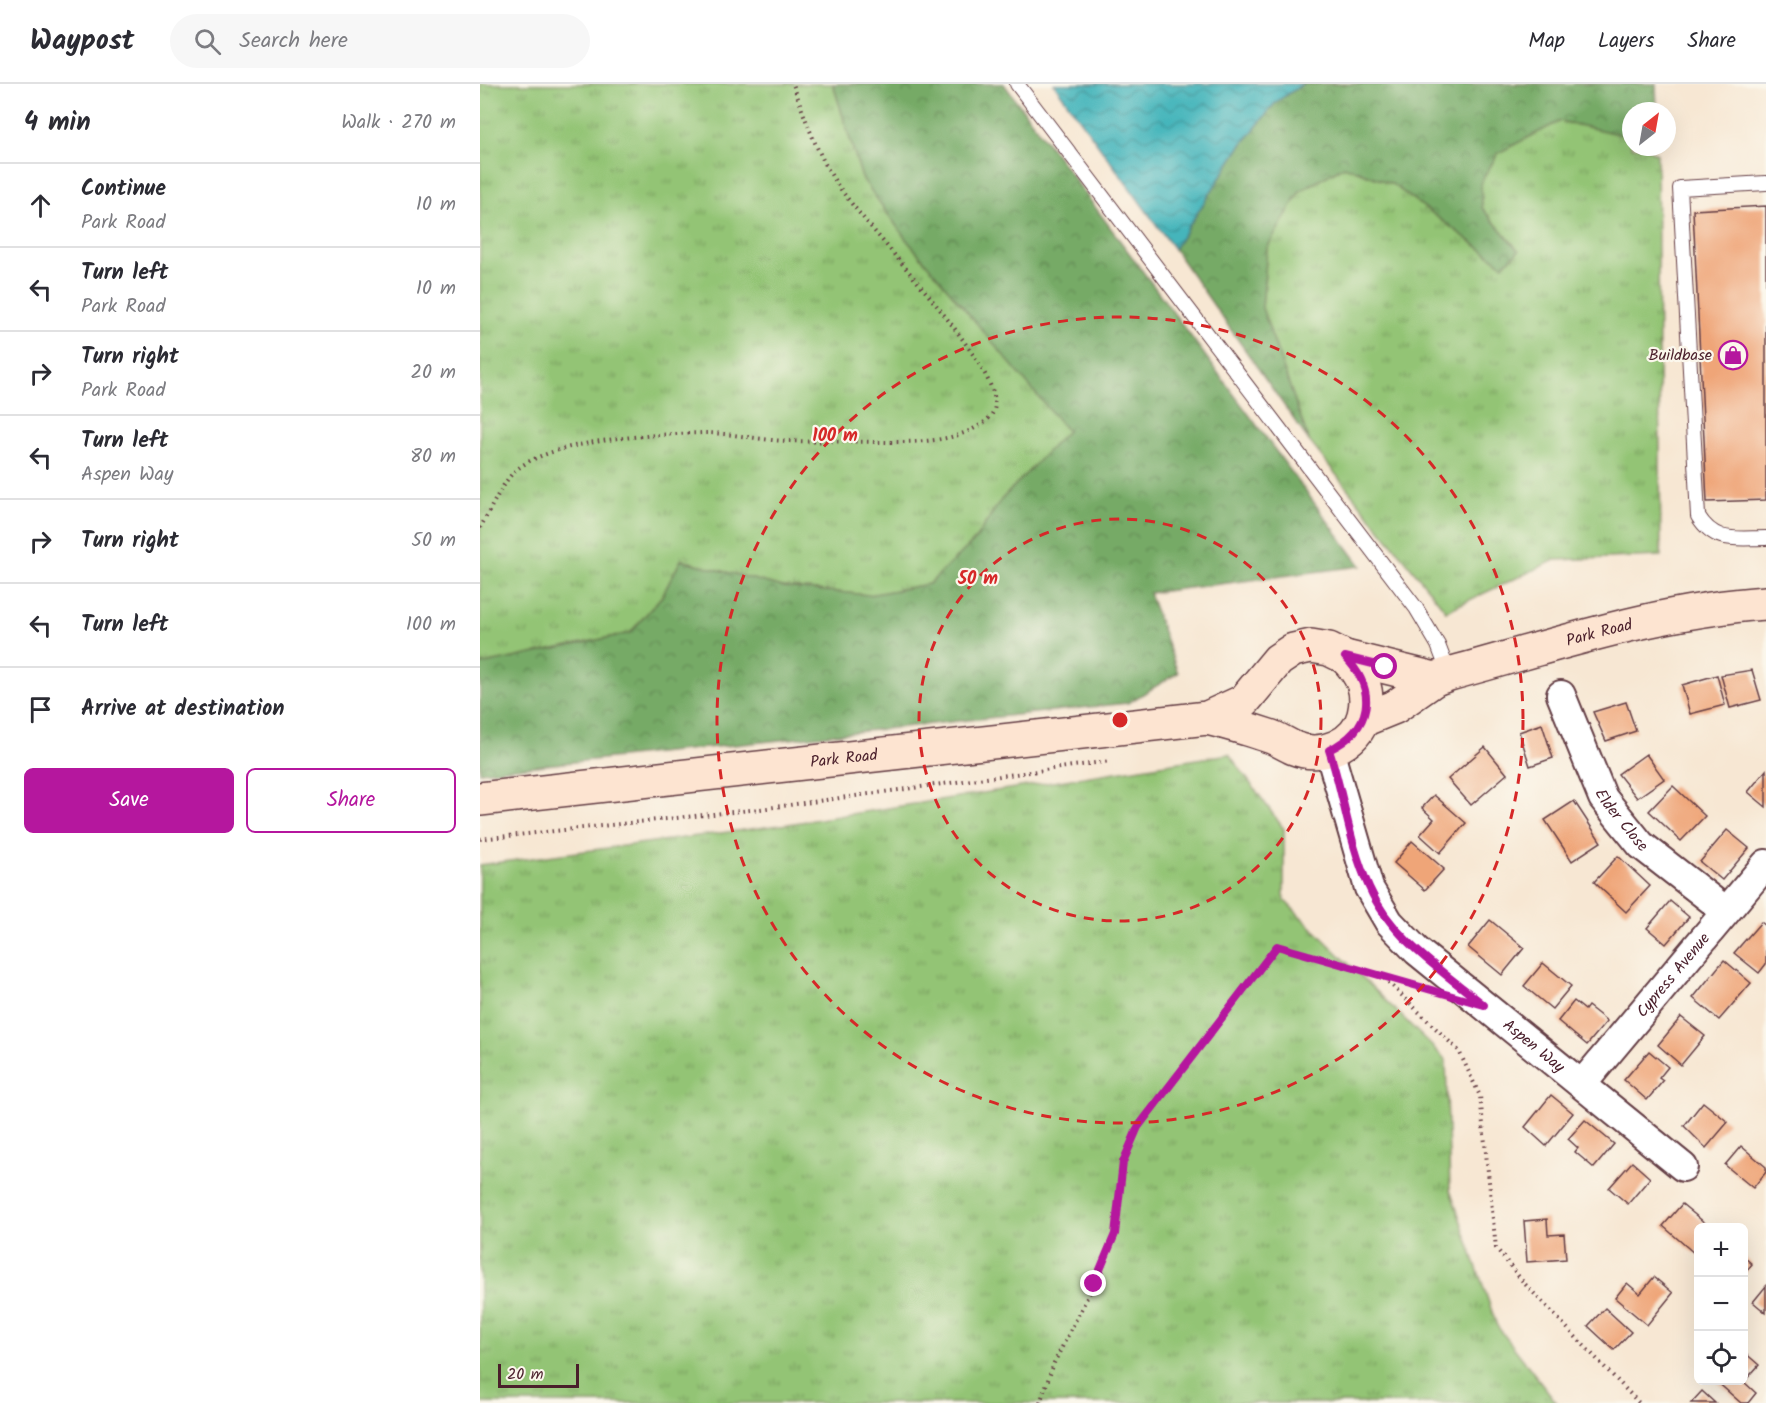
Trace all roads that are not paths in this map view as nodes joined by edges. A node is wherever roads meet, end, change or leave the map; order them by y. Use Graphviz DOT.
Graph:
graph roads {
  1 [pos="1017,84"];
  2 [pos="1766,183"];
  3 [pos="1766,538"];
  4 [pos="1766,603"];
  5 [pos="1345,657"];
  6 [pos="1267,675"];
  7 [pos="1442,677"];
  8 [pos="1561,694"];
  9 [pos="1207,718"];
  10 [pos="1363,720"];
  11 [pos="1279,739"];
  12 [pos="1329,750"];
  13 [pos="480,799"];
  14 [pos="1766,864"];
  15 [pos="1726,911"];
  16 [pos="1582,1084"];
  17 [pos="1683,1167"];
  1 -- 7 [label="lane"];
  2 -- 3 [label="lane"];
  4 -- 7 [label="main road, Park Road"];
  5 -- 6 [label="main road, Park Road"];
  5 -- 7 [label="main road, Park Road"];
  5 -- 10 [label="main road"];
  6 -- 9 [label="main road, Park Road"];
  6 -- 11 [label="main road"];
  7 -- 10 [label="main road, Park Road"];
  8 -- 15 [label="street, Elder Close"];
  9 -- 11 [label="main road, Park Road"];
  9 -- 13 [label="main road, Park Road"];
  10 -- 12 [label="main road, Park Road"];
  11 -- 12 [label="main road, Park Road"];
  12 -- 16 [label="street, Aspen Way"];
  14 -- 15 [label="street, Cypress Avenue"];
  15 -- 16 [label="street, Cypress Avenue"];
  16 -- 17 [label="street, Aspen Way"];
}
